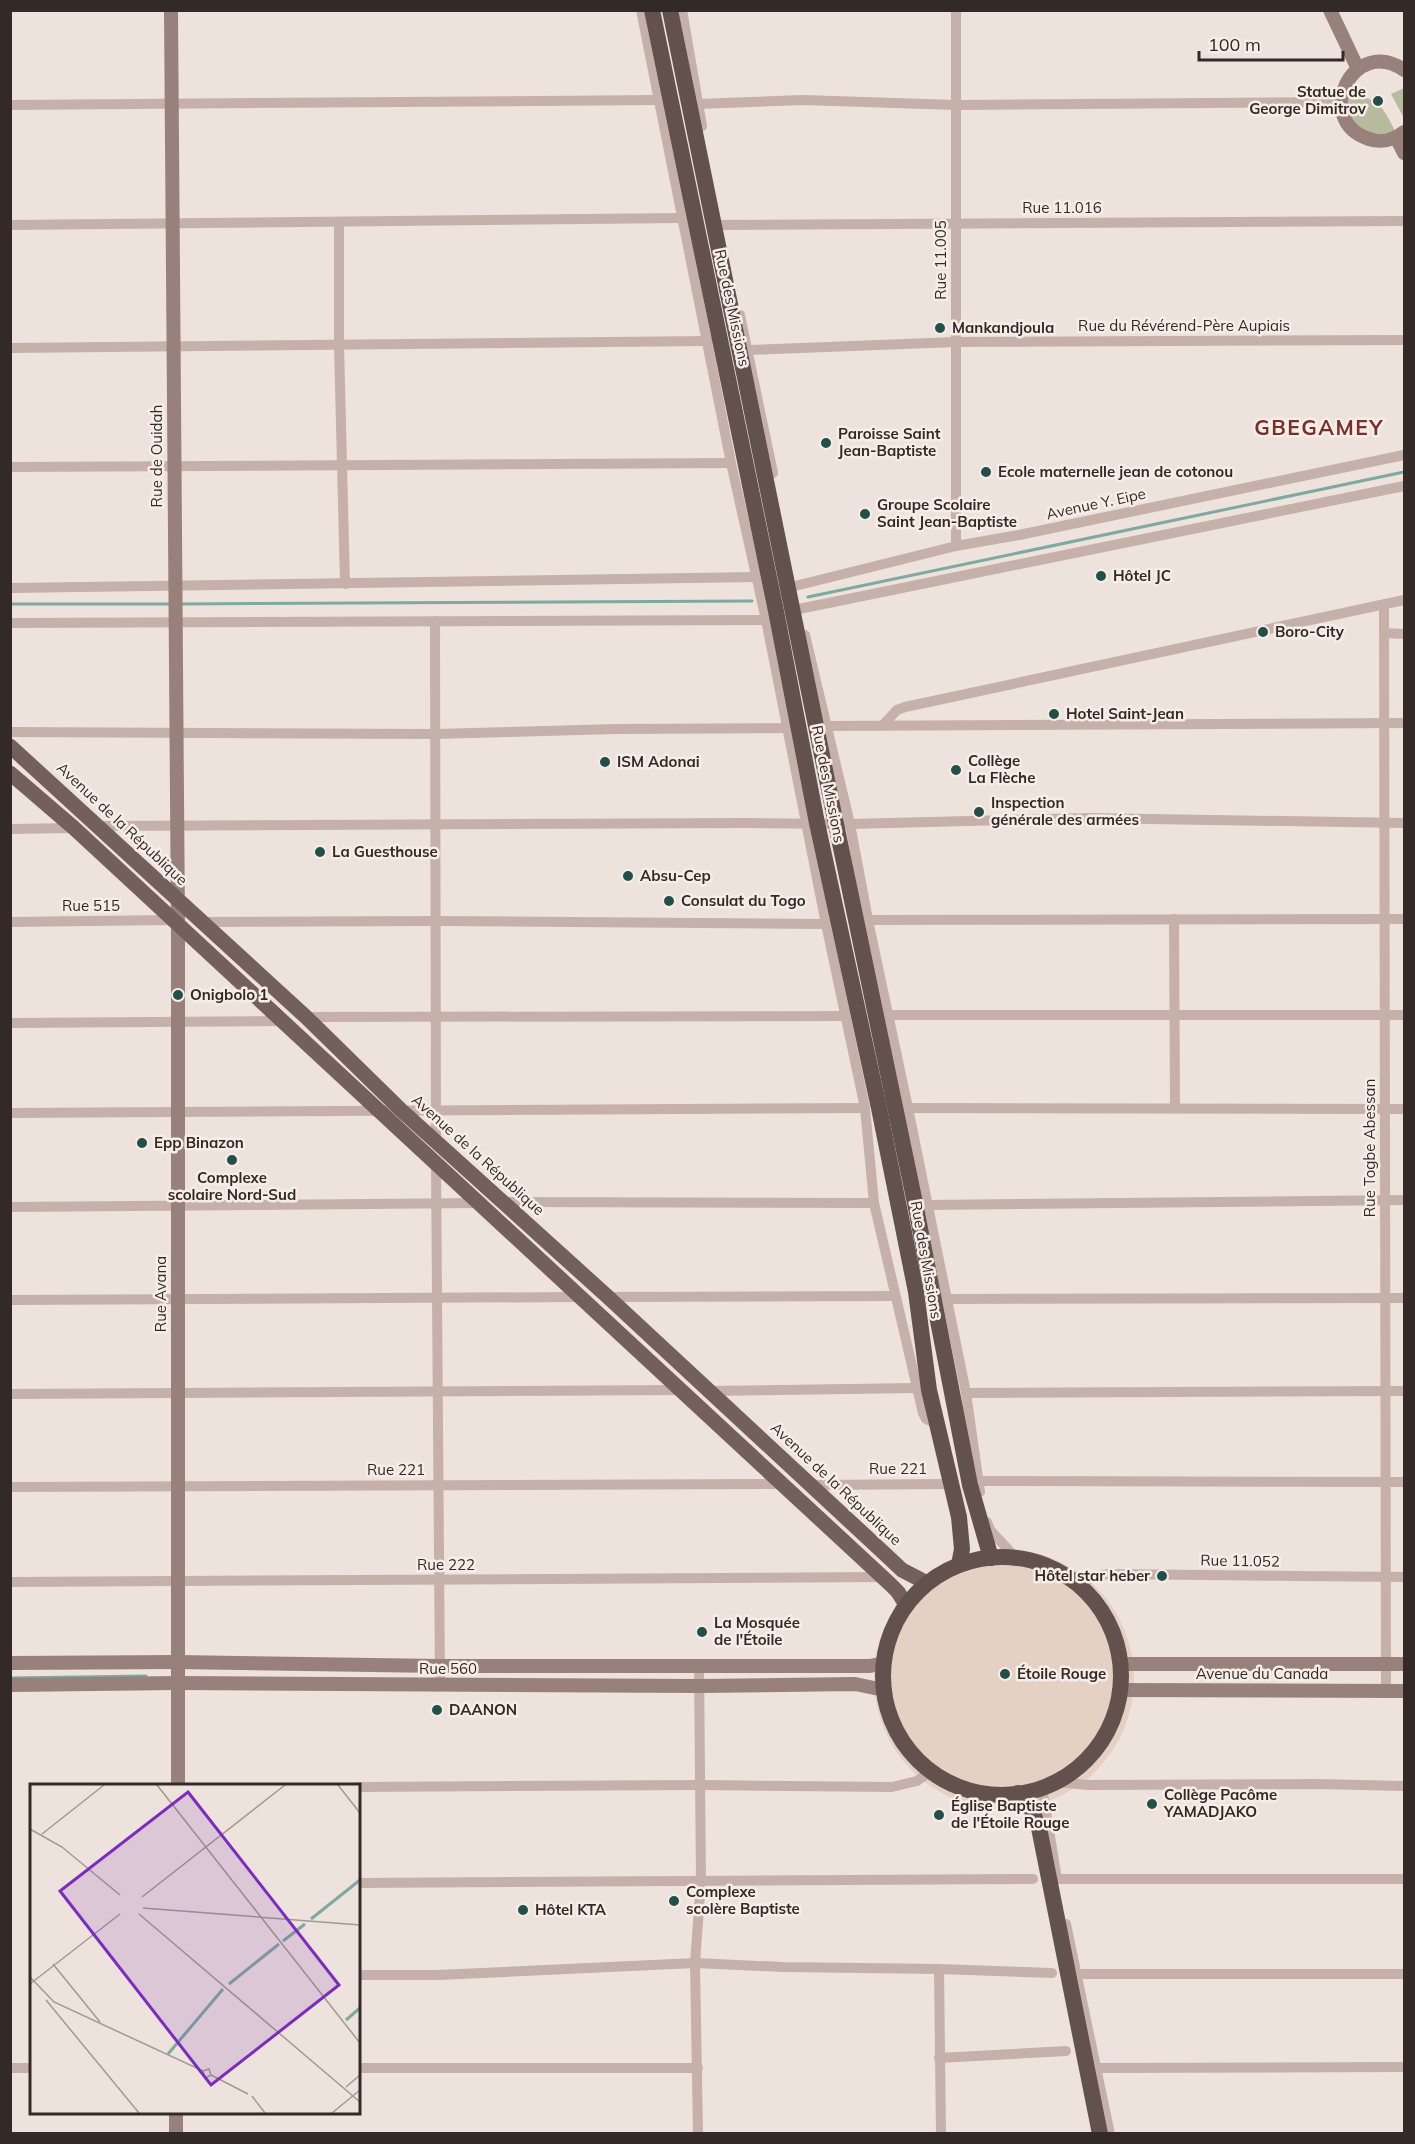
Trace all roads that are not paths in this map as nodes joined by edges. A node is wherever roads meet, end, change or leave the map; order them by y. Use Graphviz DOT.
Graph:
graph roads {
  1 [pos="171,10"];
  2 [pos="641,10"];
  3 [pos="652,10"];
  4 [pos="670,10"];
  5 [pos="682,10"];
  6 [pos="956,10"];
  7 [pos="1330,10"];
  8 [pos="1358,69"];
  9 [pos="1404,70"];
  10 [pos="658,100"];
  11 [pos="1341,102"];
  12 [pos="171,104"];
  13 [pos="698,104"];
  14 [pos="10,105"];
  15 [pos="956,105"];
  16 [pos="1400,135"];
  17 [pos="1404,153"];
  18 [pos="683,218"];
  19 [pos="1404,221"];
  20 [pos="339,222"];
  21 [pos="956,223"];
  22 [pos="172,224"];
  23 [pos="10,225"];
  24 [pos="719,225"];
  25 [pos="1404,340"];
  26 [pos="708,341"];
  27 [pos="956,342"];
  28 [pos="339,345"];
  29 [pos="173,346"];
  30 [pos="10,348"];
  31 [pos="748,350"];
  32 [pos="1404,455"];
  33 [pos="732,463"];
  34 [pos="341,465"];
  35 [pos="174,466"];
  36 [pos="10,467"];
  37 [pos="1404,486"];
  38 [pos="956,546"];
  39 [pos="757,577"];
  40 [pos="345,584"];
  41 [pos="175,586"];
  42 [pos="795,586"];
  43 [pos="10,588"];
  44 [pos="1404,600"];
  45 [pos="1384,605"];
  46 [pos="799,609"];
  47 [pos="766,620"];
  48 [pos="435,621"];
  49 [pos="10,623"];
  50 [pos="175,624"];
  51 [pos="1384,633"];
  52 [pos="1404,634"];
  53 [pos="1384,723"];
  54 [pos="1404,723"];
  55 [pos="884,724"];
  56 [pos="827,726"];
  57 [pos="786,728"];
  58 [pos="176,731"];
  59 [pos="10,732"];
  60 [pos="435,734"];
  61 [pos="10,746"];
  62 [pos="10,773"];
  63 [pos="812,823"];
  64 [pos="1384,823"];
  65 [pos="1404,823"];
  66 [pos="435,824"];
  67 [pos="843,824"];
  68 [pos="177,825"];
  69 [pos="98,826"];
  70 [pos="74,828"];
  71 [pos="10,829"];
  72 [pos="177,900"];
  73 [pos="1174,919"];
  74 [pos="1385,919"];
  75 [pos="1404,919"];
  76 [pos="868,920"];
  77 [pos="436,921"];
  78 [pos="10,922"];
  79 [pos="200,922"];
  80 [pos="175,923"];
  81 [pos="826,924"];
  82 [pos="889,1015"];
  83 [pos="1175,1015"];
  84 [pos="1385,1015"];
  85 [pos="1404,1015"];
  86 [pos="845,1016"];
  87 [pos="306,1017"];
  88 [pos="436,1017"];
  89 [pos="283,1021"];
  90 [pos="178,1022"];
  91 [pos="10,1023"];
  92 [pos="865,1108"];
  93 [pos="908,1108"];
  94 [pos="1175,1108"];
  95 [pos="1385,1108"];
  96 [pos="1404,1109"];
  97 [pos="379,1111"];
  98 [pos="402,1111"];
  99 [pos="177,1112"];
  100 [pos="436,1112"];
  101 [pos="10,1113"];
  102 [pos="436,1142"];
  103 [pos="436,1164"];
  104 [pos="1404,1200"];
  105 [pos="1385,1201"];
  106 [pos="502,1202"];
  107 [pos="436,1203"];
  108 [pos="480,1203"];
  109 [pos="874,1203"];
  110 [pos="927,1205"];
  111 [pos="10,1207"];
  112 [pos="177,1207"];
  113 [pos="895,1296"];
  114 [pos="581,1297"];
  115 [pos="608,1297"];
  116 [pos="437,1298"];
  117 [pos="1385,1298"];
  118 [pos="1404,1298"];
  119 [pos="177,1299"];
  120 [pos="946,1299"];
  121 [pos="10,1300"];
  122 [pos="917,1388"];
  123 [pos="681,1390"];
  124 [pos="709,1391"];
  125 [pos="1385,1391"];
  126 [pos="1404,1391"];
  127 [pos="438,1392"];
  128 [pos="177,1393"];
  129 [pos="966,1393"];
  130 [pos="10,1394"];
  131 [pos="937,1424"];
  132 [pos="978,1481"];
  133 [pos="1385,1482"];
  134 [pos="1404,1482"];
  135 [pos="781,1484"];
  136 [pos="951,1484"];
  137 [pos="439,1485"];
  138 [pos="810,1485"];
  139 [pos="177,1486"];
  140 [pos="10,1487"];
  141 [pos="991,1558"];
  142 [pos="1017,1558"];
  143 [pos="959,1565"];
  144 [pos="882,1577"];
  145 [pos="1385,1577"];
  146 [pos="1404,1577"];
  147 [pos="439,1580"];
  148 [pos="177,1581"];
  149 [pos="10,1582"];
  150 [pos="927,1583"];
  151 [pos="1078,1585"];
  152 [pos="906,1605"];
  153 [pos="177,1662"];
  154 [pos="10,1663"];
  155 [pos="884,1664"];
  156 [pos="1120,1664"];
  157 [pos="1404,1664"];
  158 [pos="1385,1665"];
  159 [pos="440,1666"];
  160 [pos="699,1666"];
  161 [pos="177,1683"];
  162 [pos="10,1685"];
  163 [pos="440,1686"];
  164 [pos="699,1686"];
  165 [pos="884,1690"];
  166 [pos="1120,1690"];
  167 [pos="1386,1690"];
  168 [pos="1404,1691"];
  169 [pos="931,1771"];
  170 [pos="178,1784"];
  171 [pos="700,1785"];
  172 [pos="1049,1785"];
  173 [pos="1404,1786"];
  174 [pos="360,1787"];
  175 [pos="1018,1793"];
  176 [pos="1034,1879"];
  177 [pos="1057,1879"];
  178 [pos="1404,1879"];
  179 [pos="701,1881"];
  180 [pos="360,1883"];
  181 [pos="695,1963"];
  182 [pos="939,1969"];
  183 [pos="1052,1973"];
  184 [pos="1077,1974"];
  185 [pos="1404,1974"];
  186 [pos="360,1975"];
  187 [pos="1066,2051"];
  188 [pos="939,2058"];
  189 [pos="1404,2067"];
  190 [pos="10,2068"];
  191 [pos="30,2068"];
  192 [pos="360,2068"];
  193 [pos="698,2068"];
  194 [pos="1098,2068"];
  195 [pos="176,2114"];
  196 [pos="176,2133"];
  197 [pos="698,2133"];
  198 [pos="941,2133"];
  199 [pos="1100,2133"];
  200 [pos="1110,2133"];
  1 -- 12 [label="main road, Rue de Ouidah"];
  2 -- 10 [label="street"];
  3 -- 63 [label="highway, Rue des Missions"];
  4 -- 67 [label="highway, Rue des Missions"];
  5 -- 13 [label="street"];
  6 -- 15 [label="street, Rue 11.005"];
  7 -- 8 [label="main road"];
  8 -- 9 [label="main road"];
  8 -- 11 [label="main road"];
  10 -- 12 [label="street"];
  10 -- 18 [label="street"];
  11 -- 15 [label="street"];
  11 -- 16 [label="main road"];
  12 -- 14 [label="street"];
  12 -- 22 [label="main road, Rue de Ouidah"];
  13 -- 15 [label="street"];
  13 -- 24 [label="street"];
  15 -- 21 [label="street, Rue 11.005"];
  16 -- 17 [label="main road"];
  18 -- 20 [label="street"];
  18 -- 26 [label="street"];
  19 -- 21 [label="street, Rue 11.016"];
  20 -- 22 [label="street"];
  20 -- 28 [label="street"];
  21 -- 24 [label="street, Rue 11.016"];
  21 -- 27 [label="street, Rue 11.005"];
  22 -- 23 [label="street"];
  22 -- 29 [label="main road, Rue de Ouidah"];
  24 -- 31 [label="street"];
  25 -- 27 [label="street, Rue du Révérend-Père Aupiais"];
  26 -- 28 [label="street"];
  26 -- 33 [label="street"];
  27 -- 31 [label="street, Rue du Révérend-Père Aupiais"];
  27 -- 38 [label="street, Rue 11.005"];
  28 -- 29 [label="street"];
  28 -- 34 [label="street"];
  29 -- 30 [label="street"];
  29 -- 35 [label="main road, Rue de Ouidah"];
  31 -- 42 [label="street"];
  32 -- 38 [label="street, Avenue Y. Eipe"];
  33 -- 34 [label="street"];
  33 -- 39 [label="street"];
  34 -- 35 [label="street"];
  34 -- 40 [label="street"];
  35 -- 36 [label="street"];
  35 -- 41 [label="main road, Rue de Ouidah"];
  37 -- 46 [label="street"];
  38 -- 42 [label="street, Avenue Y. Eipe"];
  39 -- 40 [label="street"];
  39 -- 47 [label="street"];
  40 -- 41 [label="street"];
  41 -- 43 [label="street"];
  41 -- 50 [label="main road, Rue de Ouidah"];
  42 -- 46 [label="street"];
  44 -- 45 [label="street"];
  45 -- 51 [label="street, Rue Togbe Abessan"];
  45 -- 55 [label="street"];
  46 -- 56 [label="street"];
  47 -- 48 [label="street"];
  47 -- 57 [label="street"];
  48 -- 50 [label="street"];
  48 -- 60 [label="street"];
  49 -- 50 [label="street"];
  50 -- 58 [label="main road, Rue de Ouidah"];
  51 -- 52 [label="street"];
  51 -- 53 [label="street, Rue Togbe Abessan"];
  53 -- 54 [label="street"];
  53 -- 55 [label="street"];
  53 -- 64 [label="street, Rue Togbe Abessan"];
  55 -- 56 [label="street"];
  56 -- 67 [label="street"];
  57 -- 60 [label="street"];
  57 -- 63 [label="street"];
  58 -- 59 [label="street"];
  58 -- 60 [label="street"];
  58 -- 68 [label="main road, Rue de Ouidah"];
  60 -- 66 [label="street"];
  61 -- 69 [label="main road, Avenue de la République"];
  62 -- 70 [label="main road"];
  63 -- 66 [label="street"];
  63 -- 67 [label="street"];
  63 -- 81 [label="street"];
  63 -- 131 [label="highway, Rue des Missions"];
  64 -- 65 [label="street"];
  64 -- 67 [label="street"];
  64 -- 74 [label="street, Rue Togbe Abessan"];
  66 -- 68 [label="street"];
  66 -- 77 [label="street"];
  67 -- 76 [label="street"];
  67 -- 141 [label="highway, Rue des Missions"];
  68 -- 69 [label="street"];
  68 -- 72 [label="main road, Rue de Ouidah"];
  69 -- 72 [label="main road, Avenue de la République"];
  70 -- 71 [label="street"];
  70 -- 80 [label="main road"];
  72 -- 79 [label="main road, Avenue de la République"];
  72 -- 80 [label="main road, Rue de Ouidah"];
  73 -- 74 [label="street"];
  73 -- 76 [label="street"];
  73 -- 83 [label="street"];
  74 -- 75 [label="street"];
  74 -- 84 [label="street, Rue Togbe Abessan"];
  76 -- 82 [label="street"];
  77 -- 79 [label="street"];
  77 -- 81 [label="street"];
  77 -- 88 [label="street"];
  78 -- 80 [label="street, Rue 515"];
  79 -- 87 [label="main road, Avenue de la République"];
  80 -- 89 [label="main road"];
  80 -- 90 [label="main road, Rue Avana"];
  81 -- 86 [label="street"];
  82 -- 83 [label="street"];
  82 -- 93 [label="street"];
  83 -- 84 [label="street"];
  83 -- 94 [label="street"];
  84 -- 85 [label="street"];
  84 -- 95 [label="street, Rue Togbe Abessan"];
  86 -- 88 [label="street"];
  86 -- 92 [label="street"];
  87 -- 88 [label="street"];
  87 -- 98 [label="main road, Avenue de la République"];
  88 -- 100 [label="street"];
  89 -- 90 [label="street"];
  89 -- 97 [label="main road"];
  90 -- 91 [label="street"];
  90 -- 99 [label="main road, Rue Avana"];
  92 -- 100 [label="street"];
  92 -- 109 [label="street"];
  93 -- 94 [label="street"];
  93 -- 110 [label="street"];
  94 -- 95 [label="street"];
  95 -- 96 [label="street"];
  95 -- 105 [label="street, Rue Togbe Abessan"];
  97 -- 98 [label="street"];
  97 -- 99 [label="street"];
  97 -- 103 [label="main road"];
  98 -- 100 [label="street"];
  98 -- 102 [label="main road, Avenue de la République"];
  99 -- 101 [label="street"];
  99 -- 112 [label="main road, Rue Avana"];
  100 -- 102 [label="street"];
  102 -- 106 [label="main road, Avenue de la République"];
  103 -- 107 [label="street"];
  103 -- 108 [label="main road"];
  104 -- 105 [label="street"];
  105 -- 110 [label="street"];
  105 -- 117 [label="street, Rue Togbe Abessan"];
  106 -- 109 [label="street"];
  106 -- 115 [label="main road, Avenue de la République"];
  107 -- 108 [label="street"];
  107 -- 112 [label="street"];
  107 -- 116 [label="street"];
  108 -- 114 [label="main road"];
  109 -- 113 [label="street"];
  110 -- 120 [label="street"];
  111 -- 112 [label="street"];
  112 -- 119 [label="main road, Rue Avana"];
  113 -- 115 [label="street"];
  113 -- 122 [label="street"];
  114 -- 116 [label="street"];
  114 -- 123 [label="main road"];
  115 -- 124 [label="main road, Avenue de la République"];
  116 -- 119 [label="street"];
  116 -- 127 [label="street"];
  117 -- 118 [label="street"];
  117 -- 120 [label="street"];
  117 -- 125 [label="street, Rue Togbe Abessan"];
  119 -- 121 [label="street"];
  119 -- 128 [label="main road, Rue Avana"];
  120 -- 129 [label="street"];
  122 -- 124 [label="street"];
  122 -- 131 [label="street"];
  123 -- 127 [label="street"];
  123 -- 135 [label="main road"];
  124 -- 138 [label="main road, Avenue de la République"];
  125 -- 126 [label="street"];
  125 -- 129 [label="street"];
  125 -- 133 [label="street, Rue Togbe Abessan"];
  127 -- 128 [label="street"];
  127 -- 137 [label="street"];
  128 -- 130 [label="street"];
  128 -- 139 [label="main road, Rue Avana"];
  129 -- 132 [label="street"];
  131 -- 136 [label="highway, Rue des Missions"];
  132 -- 133 [label="street"];
  132 -- 142 [label="street"];
  133 -- 134 [label="street"];
  133 -- 145 [label="street, Rue Togbe Abessan"];
  135 -- 137 [label="street, Rue 221"];
  135 -- 144 [label="main road"];
  136 -- 138 [label="street, Rue 221"];
  136 -- 143 [label="highway, Rue des Missions"];
  137 -- 139 [label="street, Rue 221"];
  137 -- 147 [label="street"];
  138 -- 150 [label="main road, Avenue de la République"];
  139 -- 140 [label="street, Rue 221"];
  139 -- 148 [label="main road, Rue Avana"];
  141 -- 142 [label="highway"];
  141 -- 143 [label="highway"];
  142 -- 151 [label="highway"];
  143 -- 150 [label="highway"];
  144 -- 147 [label="street, Rue 222"];
  144 -- 152 [label="main road"];
  145 -- 146 [label="street, Rue 11.052"];
  145 -- 151 [label="street, Rue 11.052"];
  145 -- 158 [label="street, Rue Togbe Abessan"];
  147 -- 148 [label="street, Rue 222"];
  147 -- 159 [label="street"];
  148 -- 149 [label="street, Rue 222"];
  148 -- 153 [label="main road, Rue Avana"];
  150 -- 152 [label="highway"];
  151 -- 156 [label="highway"];
  152 -- 155 [label="highway"];
  153 -- 154 [label="main road, Rue 560"];
  153 -- 159 [label="main road, Rue 560"];
  153 -- 161 [label="main road, Rue Avana"];
  155 -- 160 [label="main road, Rue 560"];
  155 -- 165 [label="highway"];
  156 -- 158 [label="main road, Avenue du Canada"];
  156 -- 166 [label="highway"];
  157 -- 158 [label="main road, Avenue du Canada"];
  158 -- 167 [label="street, Rue Togbe Abessan"];
  159 -- 160 [label="main road, Rue 560"];
  159 -- 163 [label="street"];
  160 -- 164 [label="street"];
  161 -- 162 [label="main road, Rue 560"];
  161 -- 163 [label="main road, Rue 560"];
  161 -- 170 [label="main road, Rue Avana"];
  163 -- 164 [label="main road, Rue 560"];
  164 -- 165 [label="main road, Rue 560"];
  164 -- 171 [label="street"];
  165 -- 169 [label="highway"];
  166 -- 167 [label="main road, Avenue du Canada"];
  166 -- 172 [label="highway"];
  167 -- 168 [label="main road, Avenue du Canada"];
  169 -- 171 [label="street"];
  169 -- 175 [label="highway"];
  171 -- 174 [label="street"];
  171 -- 179 [label="street"];
  172 -- 173 [label="street"];
  172 -- 175 [label="highway"];
  172 -- 177 [label="street"];
  175 -- 199 [label="highway"];
  176 -- 179 [label="street"];
  177 -- 178 [label="street"];
  177 -- 184 [label="street"];
  179 -- 180 [label="street"];
  179 -- 181 [label="street"];
  181 -- 182 [label="street"];
  181 -- 186 [label="street"];
  181 -- 193 [label="street"];
  182 -- 183 [label="street"];
  182 -- 188 [label="street"];
  184 -- 185 [label="street"];
  184 -- 194 [label="street"];
  187 -- 188 [label="street"];
  188 -- 198 [label="street"];
  189 -- 194 [label="street"];
  190 -- 191 [label="street"];
  192 -- 193 [label="street"];
  193 -- 197 [label="street"];
  194 -- 200 [label="street"];
  195 -- 196 [label="main road"];
}
